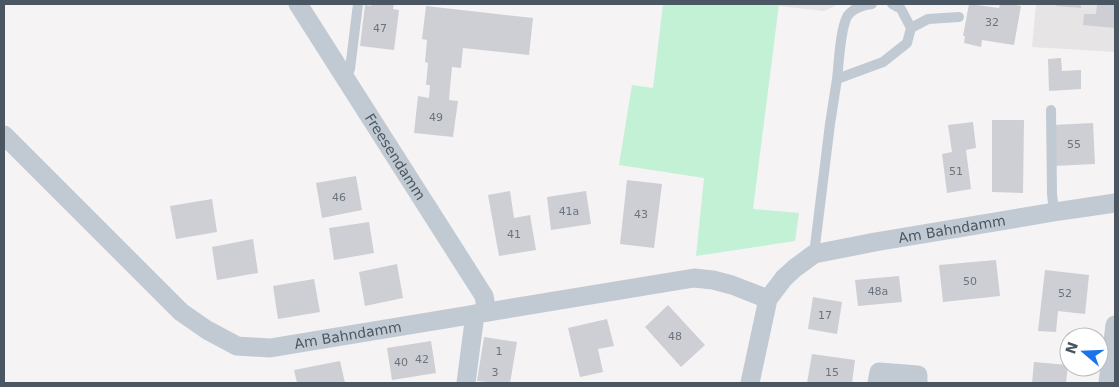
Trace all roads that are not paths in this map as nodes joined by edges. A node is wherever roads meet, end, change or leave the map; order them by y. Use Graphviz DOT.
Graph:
graph roads {
  1 [pos="298,4"];
  2 [pos="358,4"];
  3 [pos="872,4"];
  4 [pos="892,4"];
  5 [pos="959,17"];
  6 [pos="911,28"];
  7 [pos="346,79"];
  8 [pos="837,79"];
  9 [pos="1051,110"];
  10 [pos="4,134"];
  11 [pos="1115,203"];
  12 [pos="1054,212"];
  13 [pos="814,254"];
  14 [pos="768,299"];
  15 [pos="481,313"];
  16 [pos="1115,325"];
  17 [pos="1111,375"];
  18 [pos="466,383"];
  19 [pos="750,383"];
  20 [pos="877,383"];
  21 [pos="918,383"];
  1 -- 7 [label="street, Freesendamm"];
  2 -- 7 [label="lane"];
  3 -- 8 [label="lane"];
  4 -- 6 [label="lane"];
  5 -- 6 [label="lane"];
  6 -- 8 [label="lane"];
  7 -- 15 [label="street, Freesendamm"];
  8 -- 13 [label="lane"];
  9 -- 12 [label="lane"];
  10 -- 15 [label="street, Am Bahndamm"];
  11 -- 12 [label="street, Am Bahndamm"];
  12 -- 13 [label="street, Am Bahndamm"];
  13 -- 14 [label="street, Am Bahndamm"];
  14 -- 15 [label="street, Am Bahndamm"];
  14 -- 19 [label="street"];
  15 -- 18 [label="street"];
  16 -- 17 [label="street"];
  20 -- 21 [label="street"];
}
